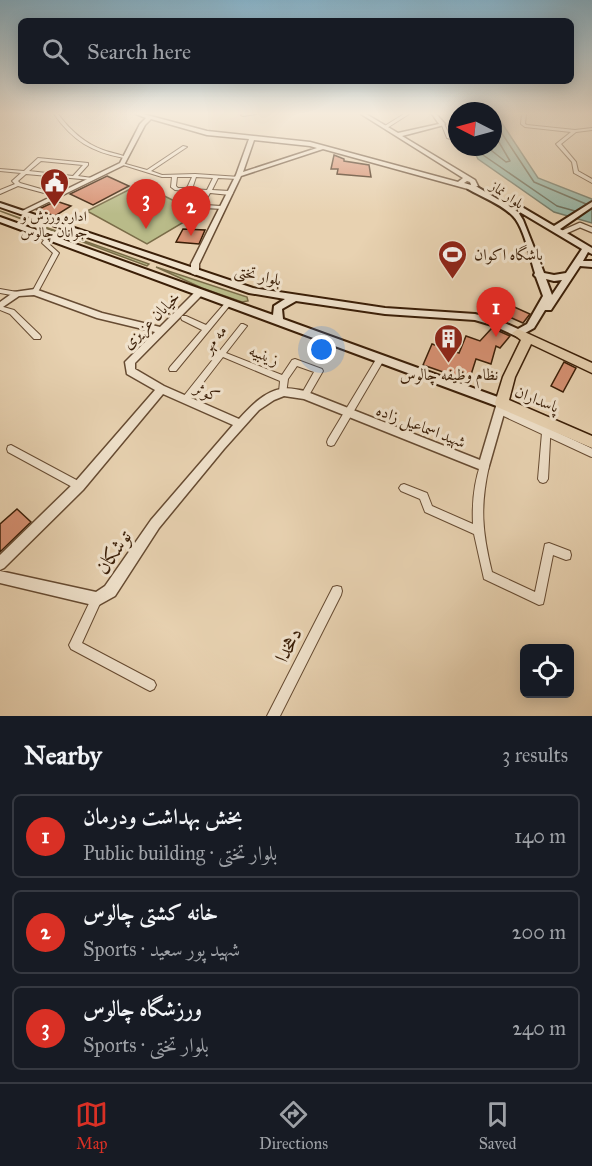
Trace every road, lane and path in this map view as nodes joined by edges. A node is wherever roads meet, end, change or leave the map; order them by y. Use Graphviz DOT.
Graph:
graph roads {
  1 [pos="91,147"];
  2 [pos="130,147"];
  3 [pos="185,147"];
  4 [pos="249,147"];
  5 [pos="323,147"];
  6 [pos="325,147"];
  7 [pos="418,147"];
  8 [pos="561,147"];
  9 [pos="123,160"];
  10 [pos="0,170"];
  11 [pos="25,171"];
  12 [pos="147,172"];
  13 [pos="43,173"];
  14 [pos="458,173"];
  15 [pos="175,175"];
  16 [pos="195,176"];
  17 [pos="238,176"];
  18 [pos="75,177"];
  19 [pos="216,177"];
  20 [pos="92,179"];
  21 [pos="592,181"];
  22 [pos="461,182"];
  23 [pos="472,184"];
  24 [pos="21,185"];
  25 [pos="187,190"];
  26 [pos="208,191"];
  27 [pos="0,192"];
  28 [pos="230,193"];
  29 [pos="59,195"];
  30 [pos="592,204"];
  31 [pos="0,205"];
  32 [pos="201,205"];
  33 [pos="222,208"];
  34 [pos="22,213"];
  35 [pos="0,219"];
  36 [pos="538,219"];
  37 [pos="568,220"];
  38 [pos="592,230"];
  39 [pos="559,231"];
  40 [pos="49,237"];
  41 [pos="589,250"];
  42 [pos="576,263"];
  43 [pos="592,264"];
  44 [pos="195,269"];
  45 [pos="538,276"];
  46 [pos="568,276"];
  47 [pos="0,291"];
  48 [pos="252,291"];
  49 [pos="35,292"];
  50 [pos="199,293"];
  51 [pos="17,294"];
  52 [pos="298,298"];
  53 [pos="228,304"];
  54 [pos="0,307"];
  55 [pos="240,308"];
  56 [pos="184,318"];
  57 [pos="279,322"];
  58 [pos="243,326"];
  59 [pos="207,328"];
  60 [pos="162,330"];
  61 [pos="523,335"];
  62 [pos="37,337"];
  63 [pos="222,354"];
  64 [pos="381,358"];
  65 [pos="592,368"];
  66 [pos="173,369"];
  67 [pos="284,379"];
  68 [pos="160,389"];
  69 [pos="283,392"];
  70 [pos="305,394"];
  71 [pos="186,399"];
  72 [pos="501,406"];
  73 [pos="348,413"];
  74 [pos="241,424"];
  75 [pos="546,426"];
  76 [pos="332,442"];
  77 [pos="592,442"];
  78 [pos="10,449"];
  79 [pos="592,453"];
  80 [pos="484,466"];
  81 [pos="543,479"];
  82 [pos="79,486"];
  83 [pos="404,488"];
  84 [pos="476,530"];
  85 [pos="566,555"];
  86 [pos="0,564"];
  87 [pos="0,577"];
  88 [pos="337,591"];
  89 [pos="96,598"];
  90 [pos="150,685"];
  91 [pos="273,716"];
  1 -- 9 [label="street"];
  2 -- 9 [label="street"];
  3 -- 12 [label="street"];
  4 -- 17 [label="street"];
  5 -- 17 [label="street"];
  6 -- 22 [label="street"];
  7 -- 14 [label="street"];
  8 -- 21 [label="street"];
  9 -- 12 [label="street"];
  9 -- 20 [label="street"];
  10 -- 11 [label="street"];
  11 -- 13 [label="street"];
  11 -- 18 [label="street"];
  11 -- 24 [label="street"];
  12 -- 15 [label="street"];
  13 -- 18 [label="street"];
  13 -- 24 [label="street"];
  14 -- 22 [label="street"];
  14 -- 23 [label="street"];
  15 -- 16 [label="street"];
  15 -- 25 [label="street"];
  16 -- 19 [label="street"];
  16 -- 25 [label="street"];
  17 -- 19 [label="street"];
  17 -- 28 [label="street"];
  18 -- 20 [label="street"];
  19 -- 26 [label="street"];
  20 -- 29 [label="street"];
  22 -- 23 [label="street"];
  23 -- 36 [label="main road, بلوار نماز"];
  23 -- 45 [label="main road, بلوار نماز"];
  24 -- 27 [label="street"];
  24 -- 29 [label="street"];
  25 -- 26 [label="street"];
  25 -- 32 [label="street"];
  26 -- 28 [label="street"];
  26 -- 32 [label="street"];
  28 -- 33 [label="street"];
  29 -- 34 [label="street"];
  30 -- 37 [label="main road"];
  31 -- 34 [label="main road, بلوار تختی"];
  32 -- 33 [label="street"];
  33 -- 44 [label="street"];
  34 -- 44 [label="main road, بلوار تختی"];
  35 -- 40 [label="main road"];
  36 -- 37 [label="main road"];
  36 -- 39 [label="main road, بلوار نماز"];
  37 -- 39 [label="main road"];
  38 -- 39 [label="street"];
  39 -- 41 [label="main road, بلوار نماز"];
  40 -- 49 [label="street"];
  40 -- 50 [label="main road"];
  41 -- 42 [label="main road"];
  42 -- 43 [label="main road"];
  42 -- 46 [label="main road"];
  44 -- 48 [label="main road, بلوار تختی"];
  45 -- 46 [label="main road"];
  45 -- 61 [label="main road, بلوار نماز"];
  46 -- 61 [label="main road"];
  47 -- 51 [label="street"];
  48 -- 52 [label="main road, بلوار تختی"];
  48 -- 55 [label="main road"];
  49 -- 51 [label="street"];
  49 -- 60 [label="street"];
  50 -- 53 [label="main road"];
  50 -- 60 [label="street, خیابان عزیزی"];
  51 -- 54 [label="street"];
  52 -- 57 [label="main road"];
  52 -- 61 [label="main road, بلوار تختی"];
  53 -- 55 [label="main road"];
  53 -- 59 [label="street"];
  54 -- 62 [label="street"];
  55 -- 57 [label="main road"];
  56 -- 59 [label="street"];
  57 -- 64 [label="main road"];
  58 -- 63 [label="street, مه مهر"];
  59 -- 66 [label="street"];
  60 -- 68 [label="street, خیابان عزیزی"];
  61 -- 65 [label="main road"];
  61 -- 72 [label="main road"];
  63 -- 67 [label="street, زینبیه"];
  63 -- 71 [label="street, مه مهر"];
  64 -- 72 [label="main road"];
  64 -- 73 [label="street"];
  67 -- 69 [label="street, زینبیه"];
  67 -- 70 [label="street"];
  68 -- 71 [label="street, کوثر"];
  68 -- 82 [label="street"];
  69 -- 70 [label="street, شهید اسماعیل زاده"];
  69 -- 74 [label="street"];
  70 -- 73 [label="street, شهید اسماعیل زاده"];
  71 -- 74 [label="street, کوثر"];
  72 -- 75 [label="main road, پاسداران"];
  72 -- 80 [label="street"];
  73 -- 76 [label="street"];
  73 -- 80 [label="street, شهید اسماعیل زاده"];
  74 -- 89 [label="street, توشکان"];
  75 -- 77 [label="main road, پاسداران"];
  75 -- 79 [label="street"];
  75 -- 81 [label="street"];
  78 -- 82 [label="street"];
  80 -- 84 [label="street"];
  82 -- 86 [label="street"];
  83 -- 84 [label="street"];
  84 -- 85 [label="street"];
  87 -- 89 [label="street, توشکان"];
  88 -- 91 [label="street, دهخدا"];
  89 -- 90 [label="street"];
}
